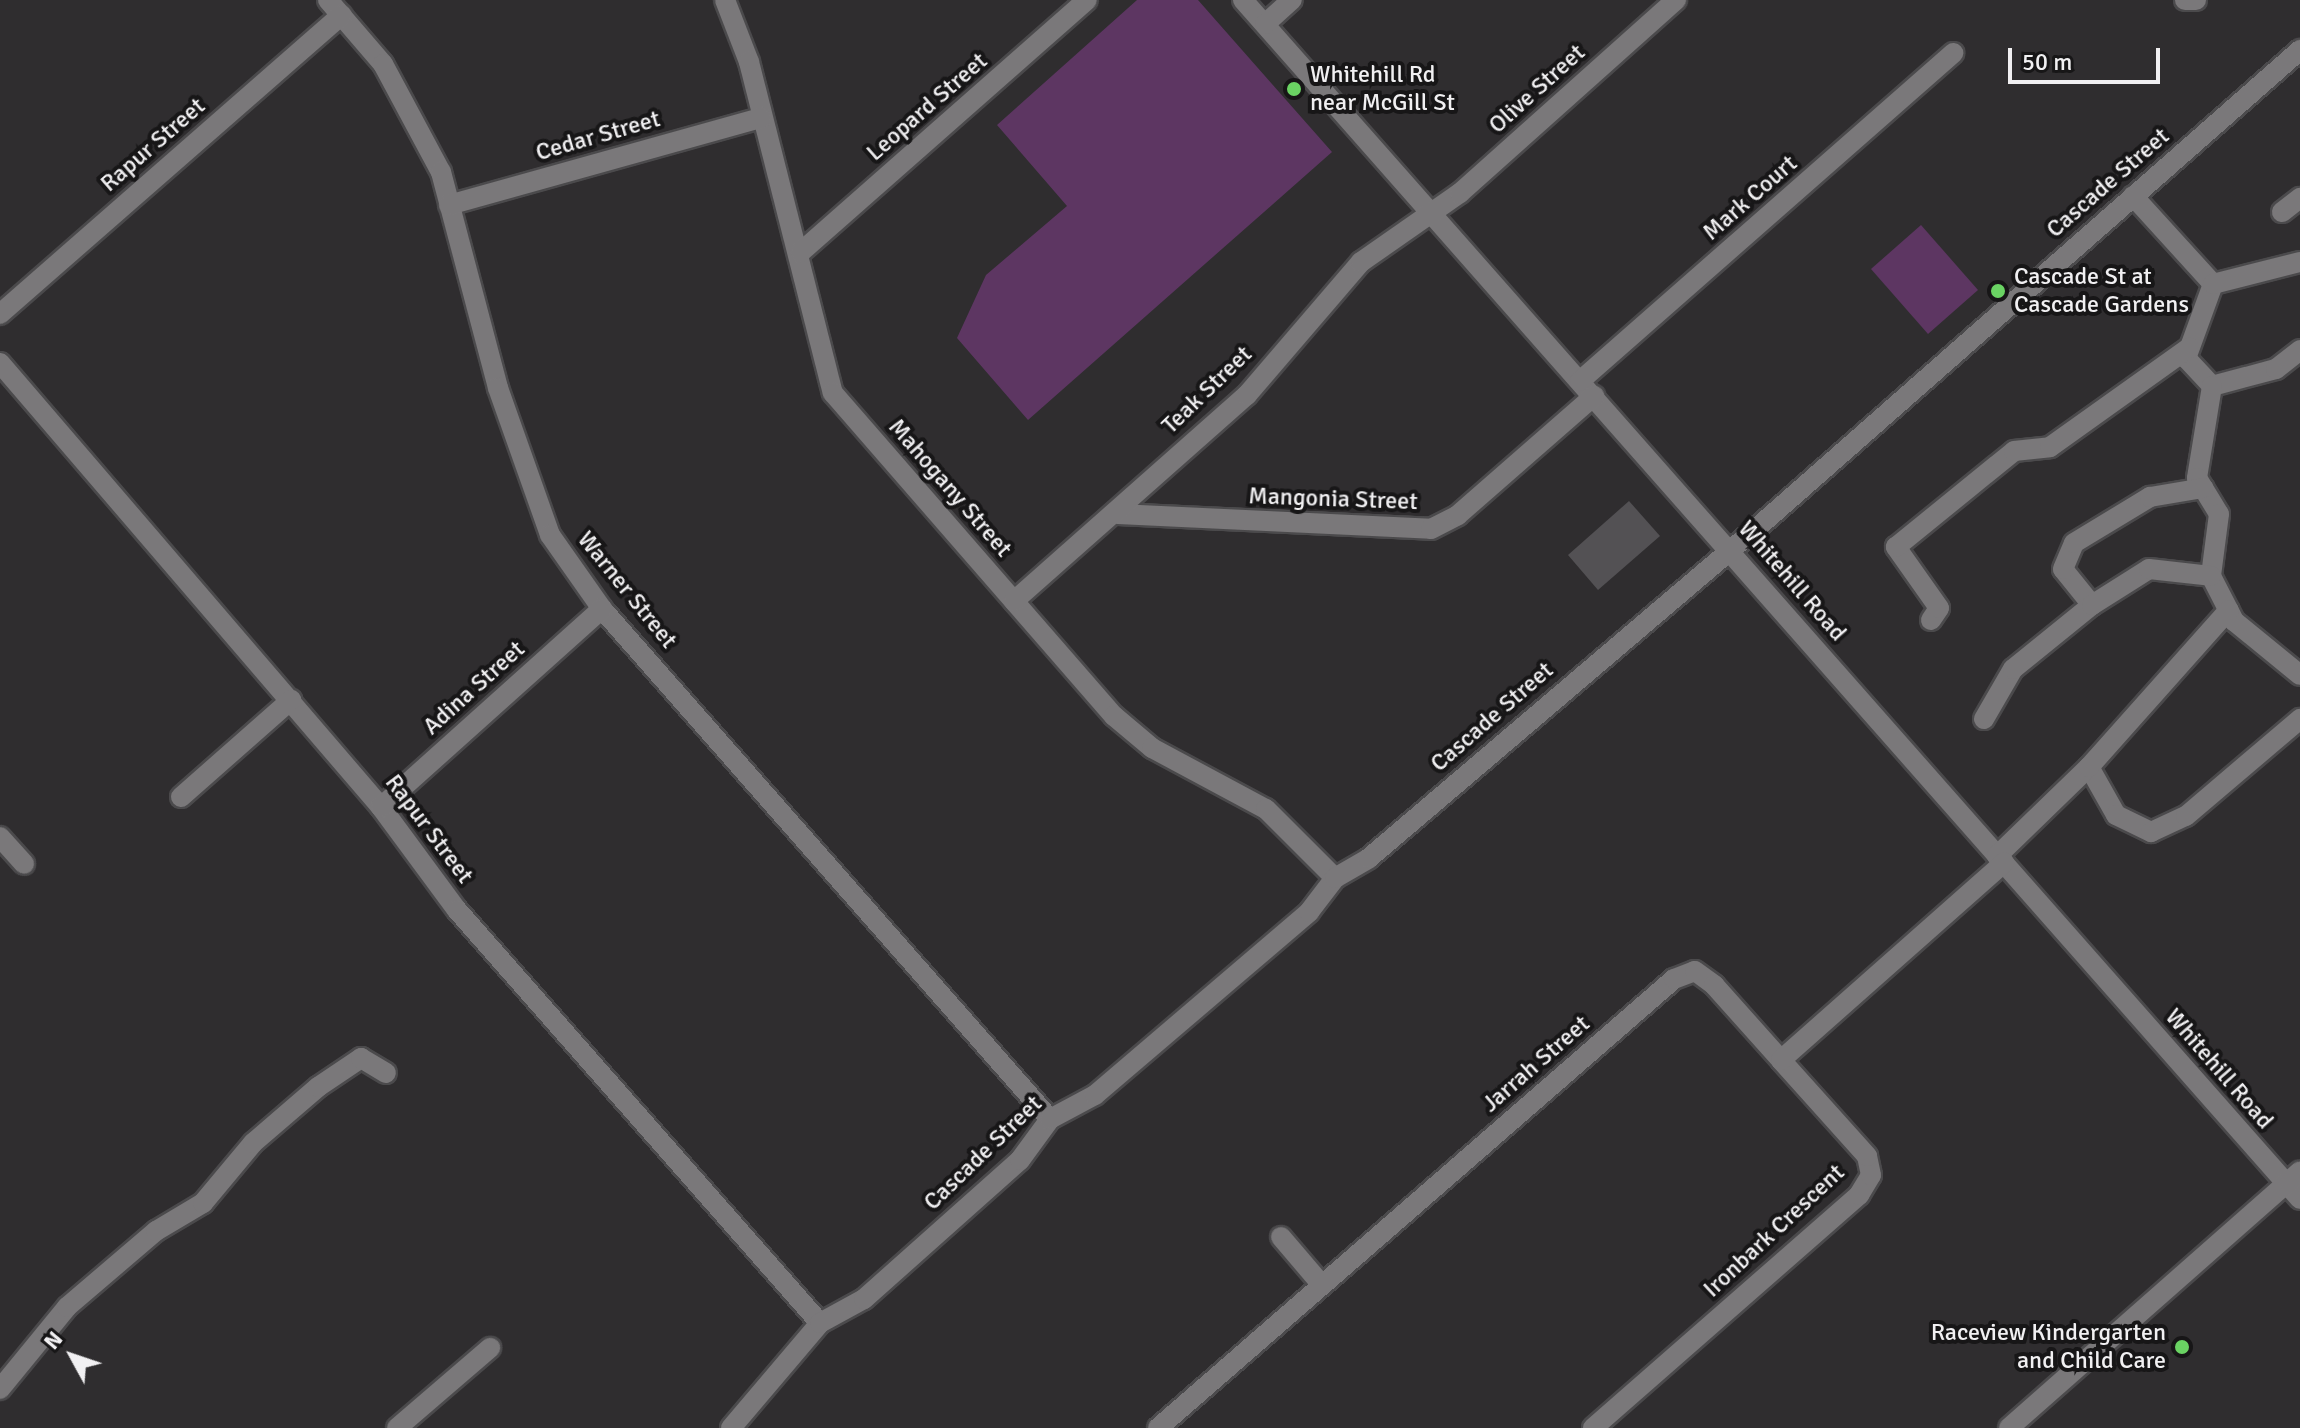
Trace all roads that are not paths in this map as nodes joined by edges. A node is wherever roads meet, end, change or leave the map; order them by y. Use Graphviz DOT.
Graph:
graph roads {
  1 [pos="725,0"];
  2 [pos="1087,0"];
  3 [pos="1243,0"];
  4 [pos="1292,0"];
  5 [pos="1676,0"];
  6 [pos="2185,0"];
  7 [pos="2196,0"];
  8 [pos="335,8"];
  9 [pos="1265,24"];
  10 [pos="2300,50"];
  11 [pos="1954,53"];
  12 [pos="761,118"];
  13 [pos="2133,196"];
  14 [pos="2300,198"];
  15 [pos="449,205"];
  16 [pos="2282,212"];
  17 [pos="1430,213"];
  18 [pos="801,252"];
  19 [pos="2300,262"];
  20 [pos="2213,284"];
  21 [pos="0,314"];
  22 [pos="2189,348"];
  23 [pos="2300,350"];
  24 [pos="0,363"];
  25 [pos="2212,386"];
  26 [pos="1587,389"];
  27 [pos="2203,488"];
  28 [pos="1118,514"];
  29 [pos="1729,548"];
  30 [pos="2211,576"];
  31 [pos="1014,601"];
  32 [pos="2092,605"];
  33 [pos="602,609"];
  34 [pos="2229,610"];
  35 [pos="1931,620"];
  36 [pos="2300,675"];
  37 [pos="291,700"];
  38 [pos="1984,719"];
  39 [pos="2300,719"];
  40 [pos="2089,767"];
  41 [pos="181,797"];
  42 [pos="381,807"];
  43 [pos="0,837"];
  44 [pos="2001,859"];
  45 [pos="24,864"];
  46 [pos="1335,878"];
  47 [pos="1781,1060"];
  48 [pos="386,1073"];
  49 [pos="1050,1119"];
  50 [pos="2293,1177"];
  51 [pos="2300,1199"];
  52 [pos="1281,1237"];
  53 [pos="1321,1284"];
  54 [pos="820,1323"];
  55 [pos="490,1348"];
  56 [pos="0,1389"];
  57 [pos="397,1428"];
  58 [pos="731,1428"];
  59 [pos="1158,1428"];
  60 [pos="1593,1428"];
  61 [pos="2009,1428"];
  1 -- 12 [label="street, Mahogany Street"];
  2 -- 18 [label="street, Leopard Street"];
  3 -- 9 [label="street, Whitehill Road"];
  4 -- 9 [label="street"];
  5 -- 17 [label="street, Olive Street"];
  6 -- 7 [label="street"];
  8 -- 15 [label="street, Warner Street"];
  8 -- 21 [label="street, Rapur Street"];
  9 -- 17 [label="street, Whitehill Road"];
  10 -- 13 [label="street, Cascade Street"];
  11 -- 26 [label="street, Mark Court"];
  12 -- 15 [label="street, Cedar Street"];
  12 -- 18 [label="street, Mahogany Street"];
  13 -- 20 [label="street"];
  13 -- 29 [label="street, Cascade Street"];
  14 -- 16 [label="street"];
  15 -- 33 [label="street, Warner Street"];
  17 -- 26 [label="street, Whitehill Road"];
  17 -- 28 [label="street, Teak Street"];
  18 -- 31 [label="street, Mahogany Street"];
  19 -- 20 [label="street"];
  20 -- 22 [label="street"];
  22 -- 25 [label="street"];
  22 -- 35 [label="street"];
  23 -- 25 [label="street"];
  24 -- 37 [label="street, Rapur Street"];
  25 -- 27 [label="street"];
  26 -- 28 [label="street, Mangonia Street"];
  26 -- 29 [label="street, Whitehill Road"];
  27 -- 30 [label="street"];
  27 -- 32 [label="street"];
  28 -- 31 [label="street, Teak Street"];
  29 -- 44 [label="street, Whitehill Road"];
  29 -- 46 [label="street, Cascade Street"];
  30 -- 32 [label="street"];
  30 -- 34 [label="street"];
  31 -- 46 [label="street, Mahogany Street"];
  32 -- 38 [label="street"];
  33 -- 42 [label="street, Adina Street"];
  33 -- 49 [label="street, Warner Street"];
  34 -- 36 [label="street"];
  34 -- 40 [label="street"];
  37 -- 41 [label="street"];
  37 -- 42 [label="street, Rapur Street"];
  39 -- 40 [label="street"];
  40 -- 44 [label="street"];
  42 -- 54 [label="street, Rapur Street"];
  43 -- 45 [label="street"];
  44 -- 47 [label="street"];
  44 -- 50 [label="street, Whitehill Road"];
  46 -- 49 [label="street, Cascade Street"];
  47 -- 53 [label="street, Jarrah Street"];
  47 -- 60 [label="street, Ironbark Crescent"];
  48 -- 56 [label="street"];
  49 -- 54 [label="street, Cascade Street"];
  50 -- 51 [label="street, Whitehill Road"];
  50 -- 61 [label="street"];
  52 -- 53 [label="street"];
  53 -- 59 [label="street, Jarrah Street"];
  54 -- 58 [label="street, Cascade Street"];
  55 -- 57 [label="street"];
}
